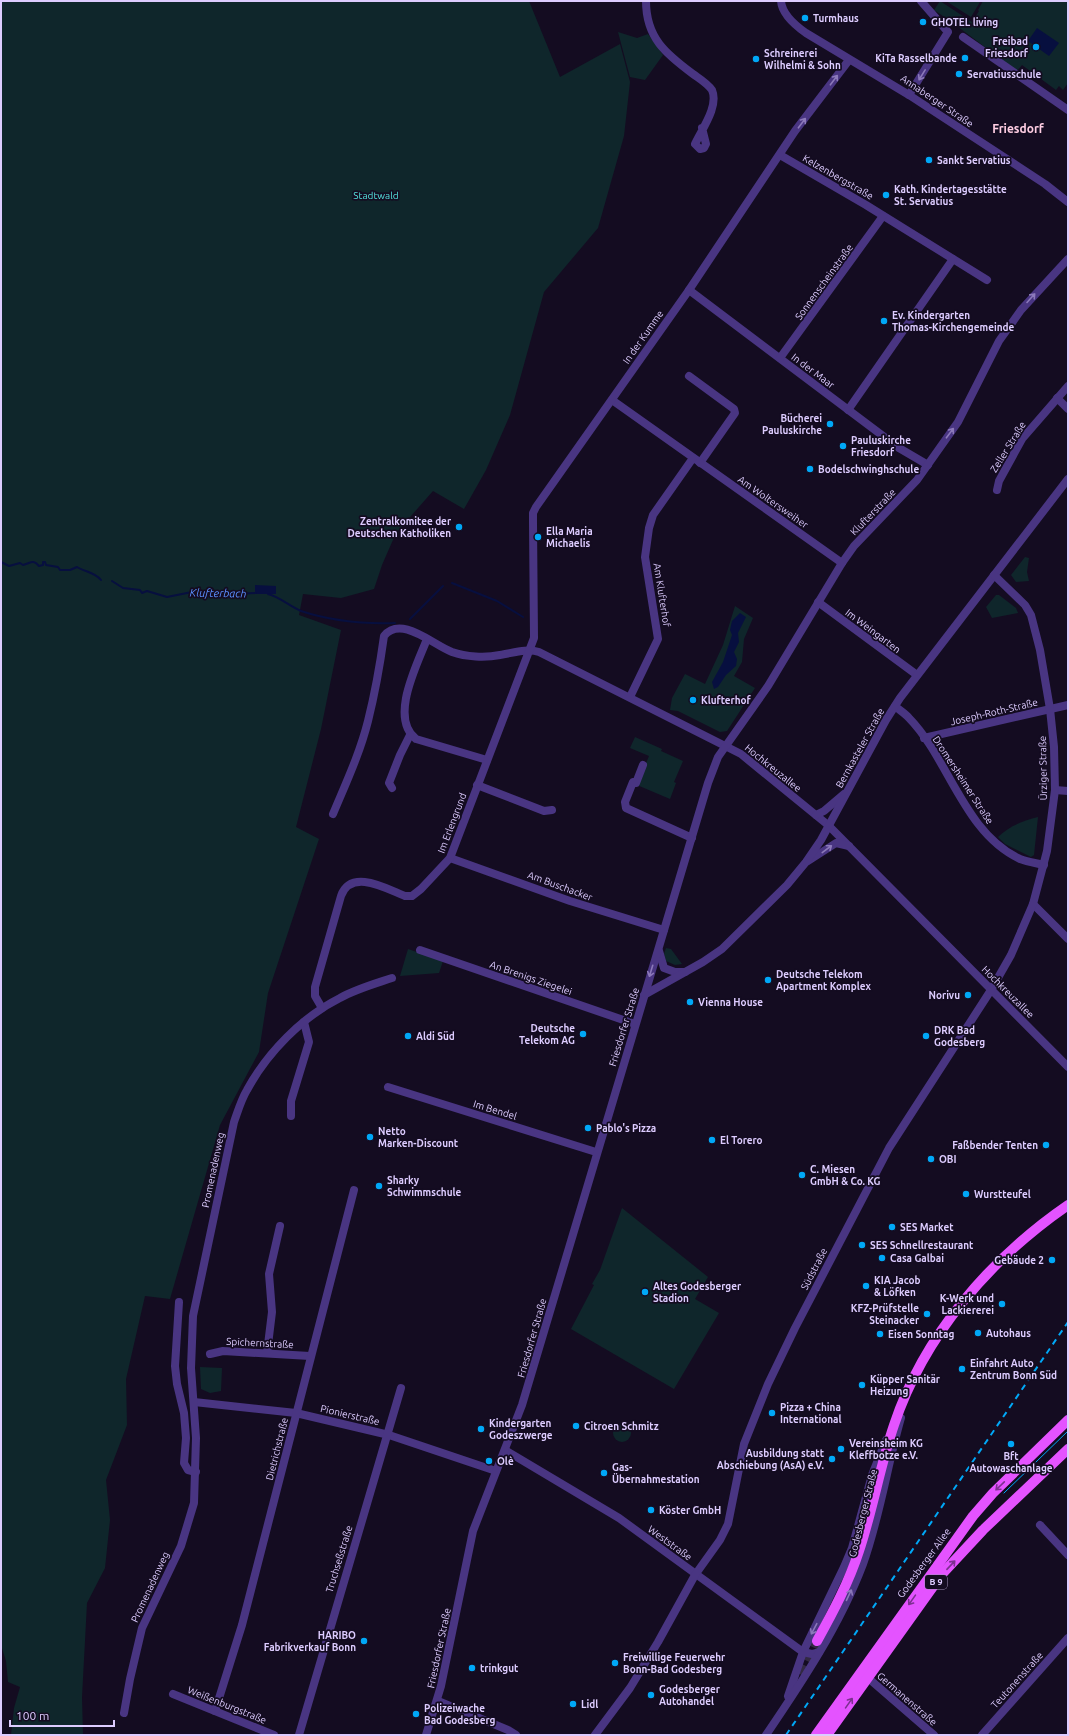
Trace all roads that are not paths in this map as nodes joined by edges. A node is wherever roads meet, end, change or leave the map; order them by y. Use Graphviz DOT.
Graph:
graph roads {
  1 [pos="646,1"];
  2 [pos="780,1"];
  3 [pos="920,1"];
  4 [pos="963,37"];
  5 [pos="849,60"];
  6 [pos="910,95"];
  7 [pos="1068,110"];
  8 [pos="702,128"];
  9 [pos="780,155"];
  10 [pos="1068,202"];
  11 [pos="883,216"];
  12 [pos="953,259"];
  13 [pos="1068,259"];
  14 [pos="987,280"];
  15 [pos="689,290"];
  16 [pos="780,358"];
  17 [pos="689,376"];
  18 [pos="1068,386"];
  19 [pos="1057,398"];
  20 [pos="612,400"];
  21 [pos="1068,409"];
  22 [pos="848,410"];
  23 [pos="697,460"];
  24 [pos="928,465"];
  25 [pos="1068,479"];
  26 [pos="998,490"];
  27 [pos="842,563"];
  28 [pos="994,575"];
  29 [pos="818,602"];
  30 [pos="426,639"];
  31 [pos="529,650"];
  32 [pos="917,675"];
  33 [pos="630,697"];
  34 [pos="1068,705"];
  35 [pos="895,706"];
  36 [pos="1050,709"];
  37 [pos="410,735"];
  38 [pos="924,738"];
  39 [pos="726,746"];
  40 [pos="487,760"];
  41 [pos="643,765"];
  42 [pos="477,785"];
  43 [pos="392,788"];
  44 [pos="1055,790"];
  45 [pos="848,791"];
  46 [pos="1068,791"];
  47 [pos="552,810"];
  48 [pos="333,814"];
  49 [pos="816,815"];
  50 [pos="828,825"];
  51 [pos="692,838"];
  52 [pos="849,846"];
  53 [pos="450,858"];
  54 [pos="806,862"];
  55 [pos="1044,865"];
  56 [pos="1033,904"];
  57 [pos="664,930"];
  58 [pos="1068,939"];
  59 [pos="658,946"];
  60 [pos="420,950"];
  61 [pos="686,972"];
  62 [pos="392,978"];
  63 [pos="991,990"];
  64 [pos="643,996"];
  65 [pos="322,1008"];
  66 [pos="304,1022"];
  67 [pos="635,1024"];
  68 [pos="1068,1067"];
  69 [pos="388,1086"];
  70 [pos="291,1116"];
  71 [pos="596,1152"];
  72 [pos="354,1190"];
  73 [pos="1068,1205"];
  74 [pos="280,1226"];
  75 [pos="179,1302"];
  76 [pos="178,1343"];
  77 [pos="191,1344"];
  78 [pos="267,1353"];
  79 [pos="210,1354"];
  80 [pos="310,1356"];
  81 [pos="912,1382"];
  82 [pos="401,1388"];
  83 [pos="194,1402"];
  84 [pos="296,1413"];
  85 [pos="1068,1420"];
  86 [pos="894,1424"];
  87 [pos="389,1435"];
  88 [pos="1068,1449"];
  89 [pos="505,1450"];
  90 [pos="496,1471"];
  91 [pos="196,1472"];
  92 [pos="1040,1525"];
  93 [pos="1068,1555"];
  94 [pos="695,1575"];
  95 [pos="1068,1638"];
  96 [pos="817,1641"];
  97 [pos="803,1652"];
  98 [pos="819,1652"];
  99 [pos="867,1677"];
  100 [pos="800,1685"];
  101 [pos="173,1694"];
  102 [pos="438,1700"];
  103 [pos="215,1711"];
  104 [pos="124,1713"];
  105 [pos="781,1713"];
  106 [pos="274,1735"];
  107 [pos="298,1735"];
  108 [pos="426,1735"];
  109 [pos="516,1735"];
  110 [pos="596,1735"];
  111 [pos="766,1735"];
  112 [pos="816,1735"];
  113 [pos="827,1735"];
  114 [pos="934,1735"];
  115 [pos="982,1735"];
  1 -- 8 [label="street"];
  2 -- 5 [label="street, Annaberger Straße"];
  3 -- 6 [label="street, one-way"];
  4 -- 7 [label="street"];
  5 -- 6 [label="street, Annaberger Straße"];
  9 -- 5 [label="street, In der Kumme, one-way"];
  6 -- 10 [label="street, Annaberger Straße"];
  9 -- 11 [label="street, Kelzenbergstraße"];
  9 -- 15 [label="street, In der Kumme"];
  11 -- 12 [label="street, Kelzenbergstraße"];
  11 -- 16 [label="street, Sonnenscheinstraße"];
  12 -- 14 [label="street, Kelzenbergstraße"];
  12 -- 22 [label="street"];
  24 -- 13 [label="street, Klufterstraße, one-way"];
  15 -- 16 [label="street, In der Maar"];
  15 -- 20 [label="street, In der Kumme"];
  16 -- 22 [label="street, In der Maar"];
  17 -- 23 [label="street"];
  18 -- 19 [label="street, Zeller Straße"];
  19 -- 21 [label="street"];
  19 -- 26 [label="street, Zeller Straße"];
  20 -- 23 [label="street, Am Woltersweiher"];
  20 -- 31 [label="street, In der Kumme"];
  22 -- 24 [label="street, In der Maar"];
  23 -- 27 [label="street, Am Woltersweiher"];
  23 -- 33 [label="street, Am Klufterhof"];
  24 -- 27 [label="street, Klufterstraße"];
  25 -- 28 [label="street, Bernkasteler Straße"];
  27 -- 29 [label="street, Klufterstraße"];
  28 -- 32 [label="street, Bernkasteler Straße"];
  28 -- 36 [label="street, Ürziger Straße"];
  29 -- 32 [label="street, Im Weingarten"];
  29 -- 39 [label="street, Klufterstraße"];
  30 -- 31 [label="street, Hochkreuzallee"];
  30 -- 37 [label="street"];
  30 -- 48 [label="street, Hochkreuzallee"];
  31 -- 33 [label="street, Hochkreuzallee"];
  31 -- 40 [label="street, Im Erlengrund"];
  32 -- 35 [label="street, Bernkasteler Straße"];
  33 -- 39 [label="street, Hochkreuzallee"];
  34 -- 36 [label="street, Joseph-Roth-Straße"];
  35 -- 38 [label="street, Dromersheimer Straße"];
  35 -- 45 [label="street, Bernkasteler Straße"];
  36 -- 38 [label="street, Joseph-Roth-Straße"];
  36 -- 44 [label="street, Ürziger Straße"];
  37 -- 40 [label="street"];
  37 -- 43 [label="street"];
  38 -- 55 [label="street, Dromersheimer Straße"];
  39 -- 49 [label="street, Hochkreuzallee"];
  39 -- 51 [label="street, Friesdorfer Straße"];
  40 -- 42 [label="street, Im Erlengrund"];
  41 -- 51 [label="street"];
  42 -- 47 [label="street"];
  42 -- 53 [label="street, Im Erlengrund"];
  44 -- 46 [label="street"];
  44 -- 55 [label="street, Ürziger Straße"];
  45 -- 49 [label="street"];
  45 -- 50 [label="street, Bernkasteler Straße"];
  49 -- 50 [label="street, Hochkreuzallee"];
  50 -- 52 [label="street, Hochkreuzallee"];
  50 -- 54 [label="street, Bernkasteler Straße"];
  51 -- 57 [label="street, Friesdorfer Straße"];
  54 -- 52 [label="street, one-way"];
  52 -- 63 [label="street, Hochkreuzallee"];
  53 -- 57 [label="street, Am Buschacker"];
  53 -- 65 [label="street, Im Erlengrund"];
  54 -- 61 [label="street, Bernkasteler Straße"];
  55 -- 56 [label="street, Ürziger Straße"];
  56 -- 58 [label="street"];
  56 -- 63 [label="street, Ürziger Straße"];
  57 -- 59 [label="street, Friesdorfer Straße"];
  59 -- 61 [label="street"];
  59 -- 64 [label="street, Friesdorfer Straße, one-way"];
  60 -- 67 [label="street, An Brenigs Ziegelei"];
  61 -- 64 [label="street, Bernkasteler Straße"];
  62 -- 65 [label="street, Promenadenweg"];
  63 -- 68 [label="street, Hochkreuzallee"];
  63 -- 94 [label="street, Südstraße"];
  64 -- 67 [label="street, Friesdorfer Straße"];
  65 -- 66 [label="street, Promenadenweg"];
  66 -- 70 [label="street"];
  66 -- 77 [label="street, Promenadenweg"];
  67 -- 71 [label="street, Friesdorfer Straße"];
  69 -- 71 [label="street, Im Bendel"];
  71 -- 89 [label="street, Friesdorfer Straße"];
  72 -- 80 [label="street, Dietrichstraße"];
  73 -- 81 [label="main road, Godesberger Straße"];
  74 -- 78 [label="street"];
  75 -- 76 [label="street"];
  76 -- 77 [label="street"];
  76 -- 91 [label="street"];
  77 -- 83 [label="street, Promenadenweg"];
  78 -- 79 [label="street, Spichernstraße"];
  78 -- 80 [label="street, Spichernstraße"];
  80 -- 84 [label="street, Dietrichstraße"];
  81 -- 86 [label="main road, Godesberger Straße"];
  98 -- 81 [label="street, Godesberger Straße, one-way"];
  82 -- 87 [label="street, Truchseßstraße"];
  83 -- 84 [label="street, Pionierstraße"];
  83 -- 91 [label="street, Promenadenweg"];
  84 -- 87 [label="street, Pionierstraße"];
  84 -- 103 [label="street, Dietrichstraße"];
  85 -- 112 [label="main road, Godesberger Allee / B 9, one-way"];
  86 -- 96 [label="main road, Godesberger Straße"];
  86 -- 97 [label="street, Godesberger Straße, one-way"];
  87 -- 90 [label="street, Pionierstraße"];
  87 -- 107 [label="street, Truchseßstraße"];
  99 -- 88 [label="main road, B 9, one-way"];
  89 -- 90 [label="street, Friesdorfer Straße"];
  89 -- 94 [label="street, Weststraße"];
  90 -- 102 [label="street, Friesdorfer Straße"];
  91 -- 104 [label="street, Promenadenweg"];
  92 -- 93 [label="street"];
  94 -- 97 [label="street, Weststraße"];
  94 -- 110 [label="street, Südstraße"];
  95 -- 115 [label="street, Teutonenstraße"];
  97 -- 98 [label="street"];
  97 -- 100 [label="street, Godesberger Straße"];
  97 -- 105 [label="street, Godesberger Straße"];
  98 -- 100 [label="street, Godesberger Straße"];
  113 -- 99 [label="main road, B 9, one-way"];
  99 -- 114 [label="street, Germanenstraße"];
  100 -- 105 [label="street, Godesberger Straße"];
  101 -- 103 [label="street, Weißenburgstraße"];
  102 -- 108 [label="street, Friesdorfer Straße"];
  102 -- 109 [label="street"];
  103 -- 106 [label="street, Weißenburgstraße"];
  105 -- 111 [label="street, Godesberger Straße"];
}
